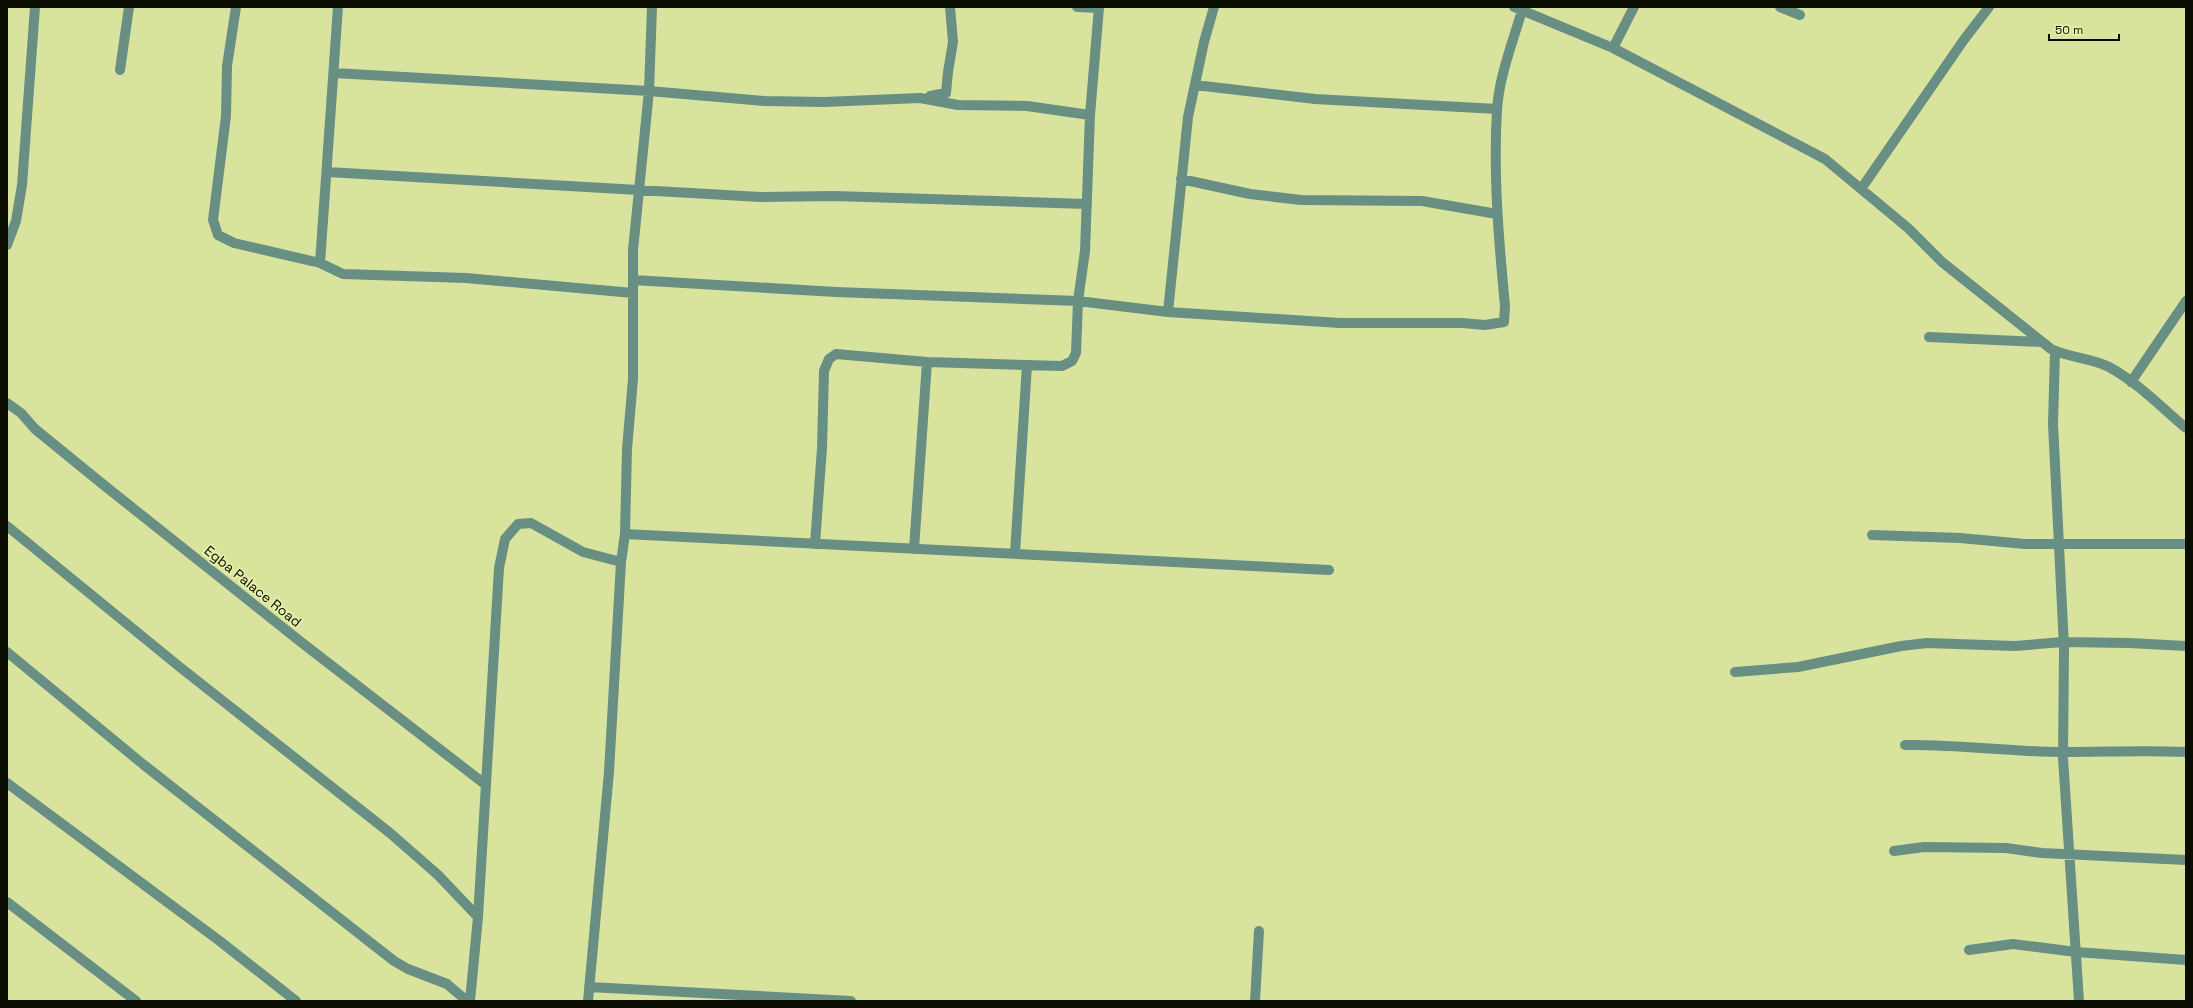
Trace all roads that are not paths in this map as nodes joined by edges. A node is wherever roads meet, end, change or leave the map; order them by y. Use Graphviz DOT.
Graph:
graph roads {
  1 [pos="35,7"];
  2 [pos="128,7"];
  3 [pos="236,7"];
  4 [pos="338,7"];
  5 [pos="652,7"];
  6 [pos="950,7"];
  7 [pos="1077,7"];
  8 [pos="1099,7"];
  9 [pos="1214,7"];
  10 [pos="1634,7"];
  11 [pos="1780,7"];
  12 [pos="1989,7"];
  13 [pos="1518,8"];
  14 [pos="1800,16"];
  15 [pos="1613,48"];
  16 [pos="120,70"];
  17 [pos="334,73"];
  18 [pos="1195,85"];
  19 [pos="649,91"];
  20 [pos="785,97"];
  21 [pos="1497,109"];
  22 [pos="1090,115"];
  23 [pos="327,172"];
  24 [pos="1182,179"];
  25 [pos="1860,189"];
  26 [pos="640,191"];
  27 [pos="1087,204"];
  28 [pos="1497,214"];
  29 [pos="7,245"];
  30 [pos="320,263"];
  31 [pos="633,280"];
  32 [pos="633,292"];
  33 [pos="1078,301"];
  34 [pos="2186,301"];
  35 [pos="1168,312"];
  36 [pos="1929,337"];
  37 [pos="2042,342"];
  38 [pos="2055,351"];
  39 [pos="927,362"];
  40 [pos="1027,365"];
  41 [pos="2131,382"];
  42 [pos="7,402"];
  43 [pos="2186,428"];
  44 [pos="7,526"];
  45 [pos="625,534"];
  46 [pos="1872,535"];
  47 [pos="815,544"];
  48 [pos="2058,544"];
  49 [pos="2186,544"];
  50 [pos="914,549"];
  51 [pos="1015,554"];
  52 [pos="621,562"];
  53 [pos="1329,570"];
  54 [pos="2063,642"];
  55 [pos="2186,646"];
  56 [pos="7,652"];
  57 [pos="1735,672"];
  58 [pos="1905,745"];
  59 [pos="2063,752"];
  60 [pos="2186,752"];
  61 [pos="7,783"];
  62 [pos="486,785"];
  63 [pos="1894,851"];
  64 [pos="2070,853"];
  65 [pos="2186,860"];
  66 [pos="7,902"];
  67 [pos="478,917"];
  68 [pos="1259,931"];
  69 [pos="1968,950"];
  70 [pos="2076,952"];
  71 [pos="2186,960"];
  72 [pos="589,987"];
  73 [pos="136,1001"];
  74 [pos="296,1001"];
  75 [pos="467,1001"];
  76 [pos="470,1001"];
  77 [pos="588,1001"];
  78 [pos="851,1001"];
  79 [pos="1255,1001"];
  80 [pos="2079,1001"];
  1 -- 29 [label="street"];
  2 -- 16 [label="street"];
  3 -- 30 [label="street"];
  4 -- 17 [label="street"];
  5 -- 19 [label="street"];
  6 -- 20 [label="street"];
  7 -- 8 [label="street"];
  8 -- 22 [label="street"];
  9 -- 18 [label="street"];
  10 -- 15 [label="street"];
  11 -- 14 [label="street"];
  12 -- 25 [label="street"];
  13 -- 15 [label="street"];
  13 -- 21 [label="street"];
  15 -- 25 [label="street"];
  17 -- 19 [label="street"];
  17 -- 23 [label="street"];
  18 -- 21 [label="street"];
  18 -- 24 [label="street"];
  19 -- 22 [label="street"];
  19 -- 26 [label="street"];
  21 -- 28 [label="street"];
  22 -- 27 [label="street"];
  23 -- 26 [label="street"];
  23 -- 30 [label="street"];
  24 -- 28 [label="street"];
  24 -- 35 [label="street"];
  25 -- 37 [label="street"];
  26 -- 27 [label="street"];
  26 -- 31 [label="street"];
  27 -- 33 [label="street"];
  28 -- 35 [label="street"];
  30 -- 32 [label="street"];
  31 -- 32 [label="street"];
  31 -- 33 [label="street"];
  32 -- 45 [label="street"];
  33 -- 35 [label="street"];
  33 -- 40 [label="street"];
  34 -- 41 [label="street"];
  36 -- 37 [label="street"];
  37 -- 38 [label="street"];
  38 -- 41 [label="street"];
  38 -- 48 [label="street"];
  39 -- 40 [label="street"];
  39 -- 47 [label="street"];
  39 -- 50 [label="street"];
  40 -- 51 [label="street"];
  41 -- 43 [label="street"];
  42 -- 62 [label="street, Egba Palace Road"];
  44 -- 67 [label="street"];
  45 -- 47 [label="street"];
  45 -- 52 [label="street"];
  46 -- 48 [label="street"];
  47 -- 50 [label="street"];
  48 -- 49 [label="street"];
  48 -- 54 [label="street"];
  50 -- 51 [label="street"];
  51 -- 53 [label="street"];
  52 -- 62 [label="street"];
  52 -- 72 [label="street"];
  54 -- 55 [label="street"];
  54 -- 57 [label="street"];
  54 -- 59 [label="street"];
  56 -- 75 [label="street"];
  58 -- 59 [label="street"];
  59 -- 60 [label="street"];
  59 -- 64 [label="street"];
  61 -- 74 [label="street"];
  62 -- 67 [label="street"];
  63 -- 64 [label="street"];
  64 -- 65 [label="street"];
  64 -- 70 [label="street"];
  66 -- 73 [label="street"];
  67 -- 76 [label="street"];
  68 -- 79 [label="street"];
  69 -- 70 [label="street"];
  70 -- 71 [label="street"];
  70 -- 80 [label="street"];
  72 -- 77 [label="street"];
  72 -- 78 [label="street"];
}
